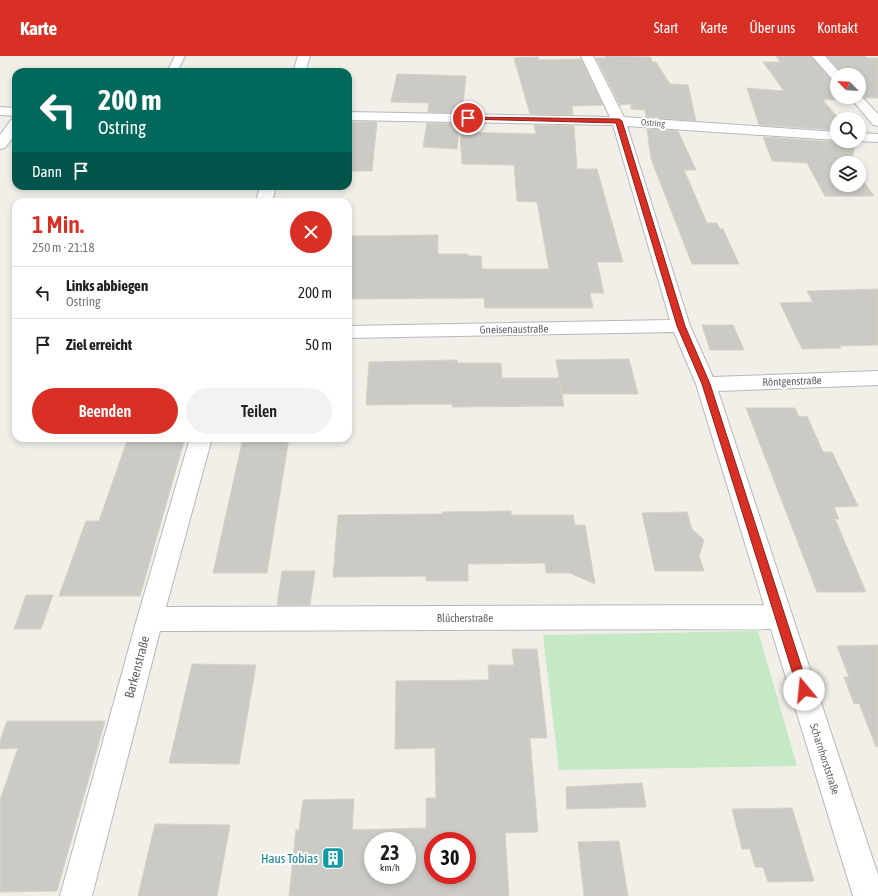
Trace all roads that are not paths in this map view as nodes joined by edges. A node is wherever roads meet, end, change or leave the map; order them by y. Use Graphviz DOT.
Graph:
graph roads {
  1 [pos="180,56"];
  2 [pos="304,56"];
  3 [pos="587,56"];
  4 [pos="818,56"];
  5 [pos="174,68"];
  6 [pos="300,68"];
  7 [pos="830,69"];
  8 [pos="862,104"];
  9 [pos="0,111"];
  10 [pos="12,112"];
  11 [pos="352,116"];
  12 [pos="619,121"];
  13 [pos="878,122"];
  14 [pos="12,128"];
  15 [pos="830,136"];
  16 [pos="866,137"];
  17 [pos="878,138"];
  18 [pos="0,145"];
  19 [pos="681,326"];
  20 [pos="352,332"];
  21 [pos="878,378"];
  22 [pos="706,384"];
  23 [pos="200,442"];
  24 [pos="780,617"];
  25 [pos="150,619"];
  26 [pos="76,896"];
  27 [pos="869,896"];
  1 -- 5 [label="lane"];
  2 -- 6 [label="street"];
  3 -- 12 [label="street, Scharnhorststraße"];
  4 -- 7 [label="street"];
  8 -- 13 [label="street"];
  9 -- 10 [label="street"];
  11 -- 12 [label="street, Ostring"];
  12 -- 15 [label="street, Ostring"];
  12 -- 19 [label="street, Scharnhorststraße"];
  14 -- 18 [label="street"];
  16 -- 17 [label="street"];
  19 -- 20 [label="street, Gneisenaustraße"];
  19 -- 22 [label="street, Scharnhorststraße"];
  21 -- 22 [label="street, Röntgenstraße"];
  22 -- 24 [label="street, Scharnhorststraße"];
  23 -- 25 [label="street, Barkenstraße"];
  24 -- 25 [label="street, Blücherstraße"];
  24 -- 27 [label="street, Scharnhorststraße"];
  25 -- 26 [label="street, Barkenstraße"];
}
